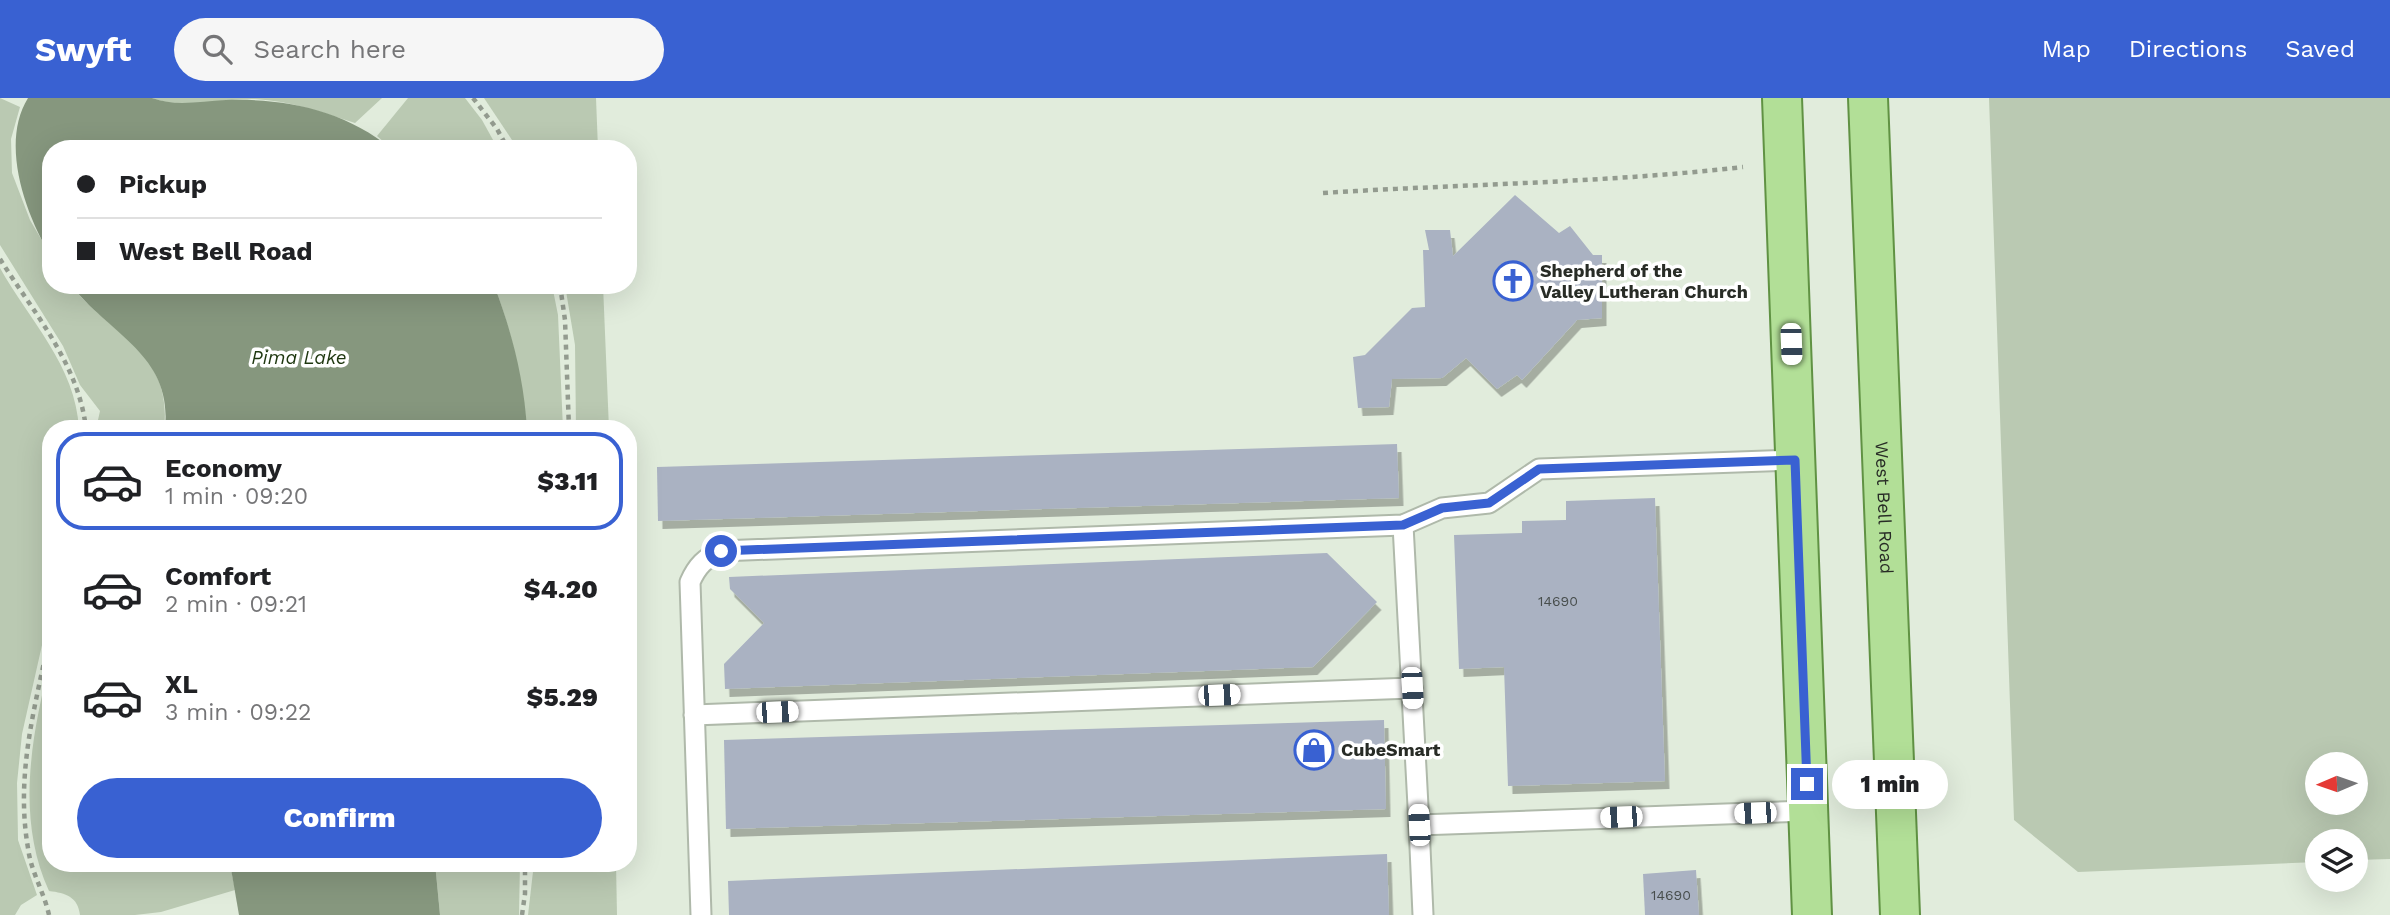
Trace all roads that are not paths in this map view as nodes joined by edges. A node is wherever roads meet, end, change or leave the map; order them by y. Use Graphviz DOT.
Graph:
graph roads {
  1 [pos="1782,98"];
  2 [pos="1868,98"];
  3 [pos="1795,460"];
  4 [pos="1403,525"];
  5 [pos="1412,688"];
  6 [pos="694,715"];
  7 [pos="1808,811"];
  8 [pos="1419,825"];
  9 [pos="701,915"];
  10 [pos="1423,915"];
  11 [pos="1812,915"];
  12 [pos="1900,915"];
  1 -- 3 [label="main road"];
  2 -- 12 [label="main road, West Bell Road"];
  3 -- 4 [label="lane"];
  3 -- 7 [label="main road"];
  4 -- 5 [label="lane"];
  4 -- 6 [label="lane"];
  5 -- 6 [label="lane"];
  5 -- 8 [label="lane"];
  6 -- 9 [label="lane"];
  7 -- 8 [label="lane"];
  7 -- 11 [label="main road"];
  8 -- 10 [label="lane"];
}
